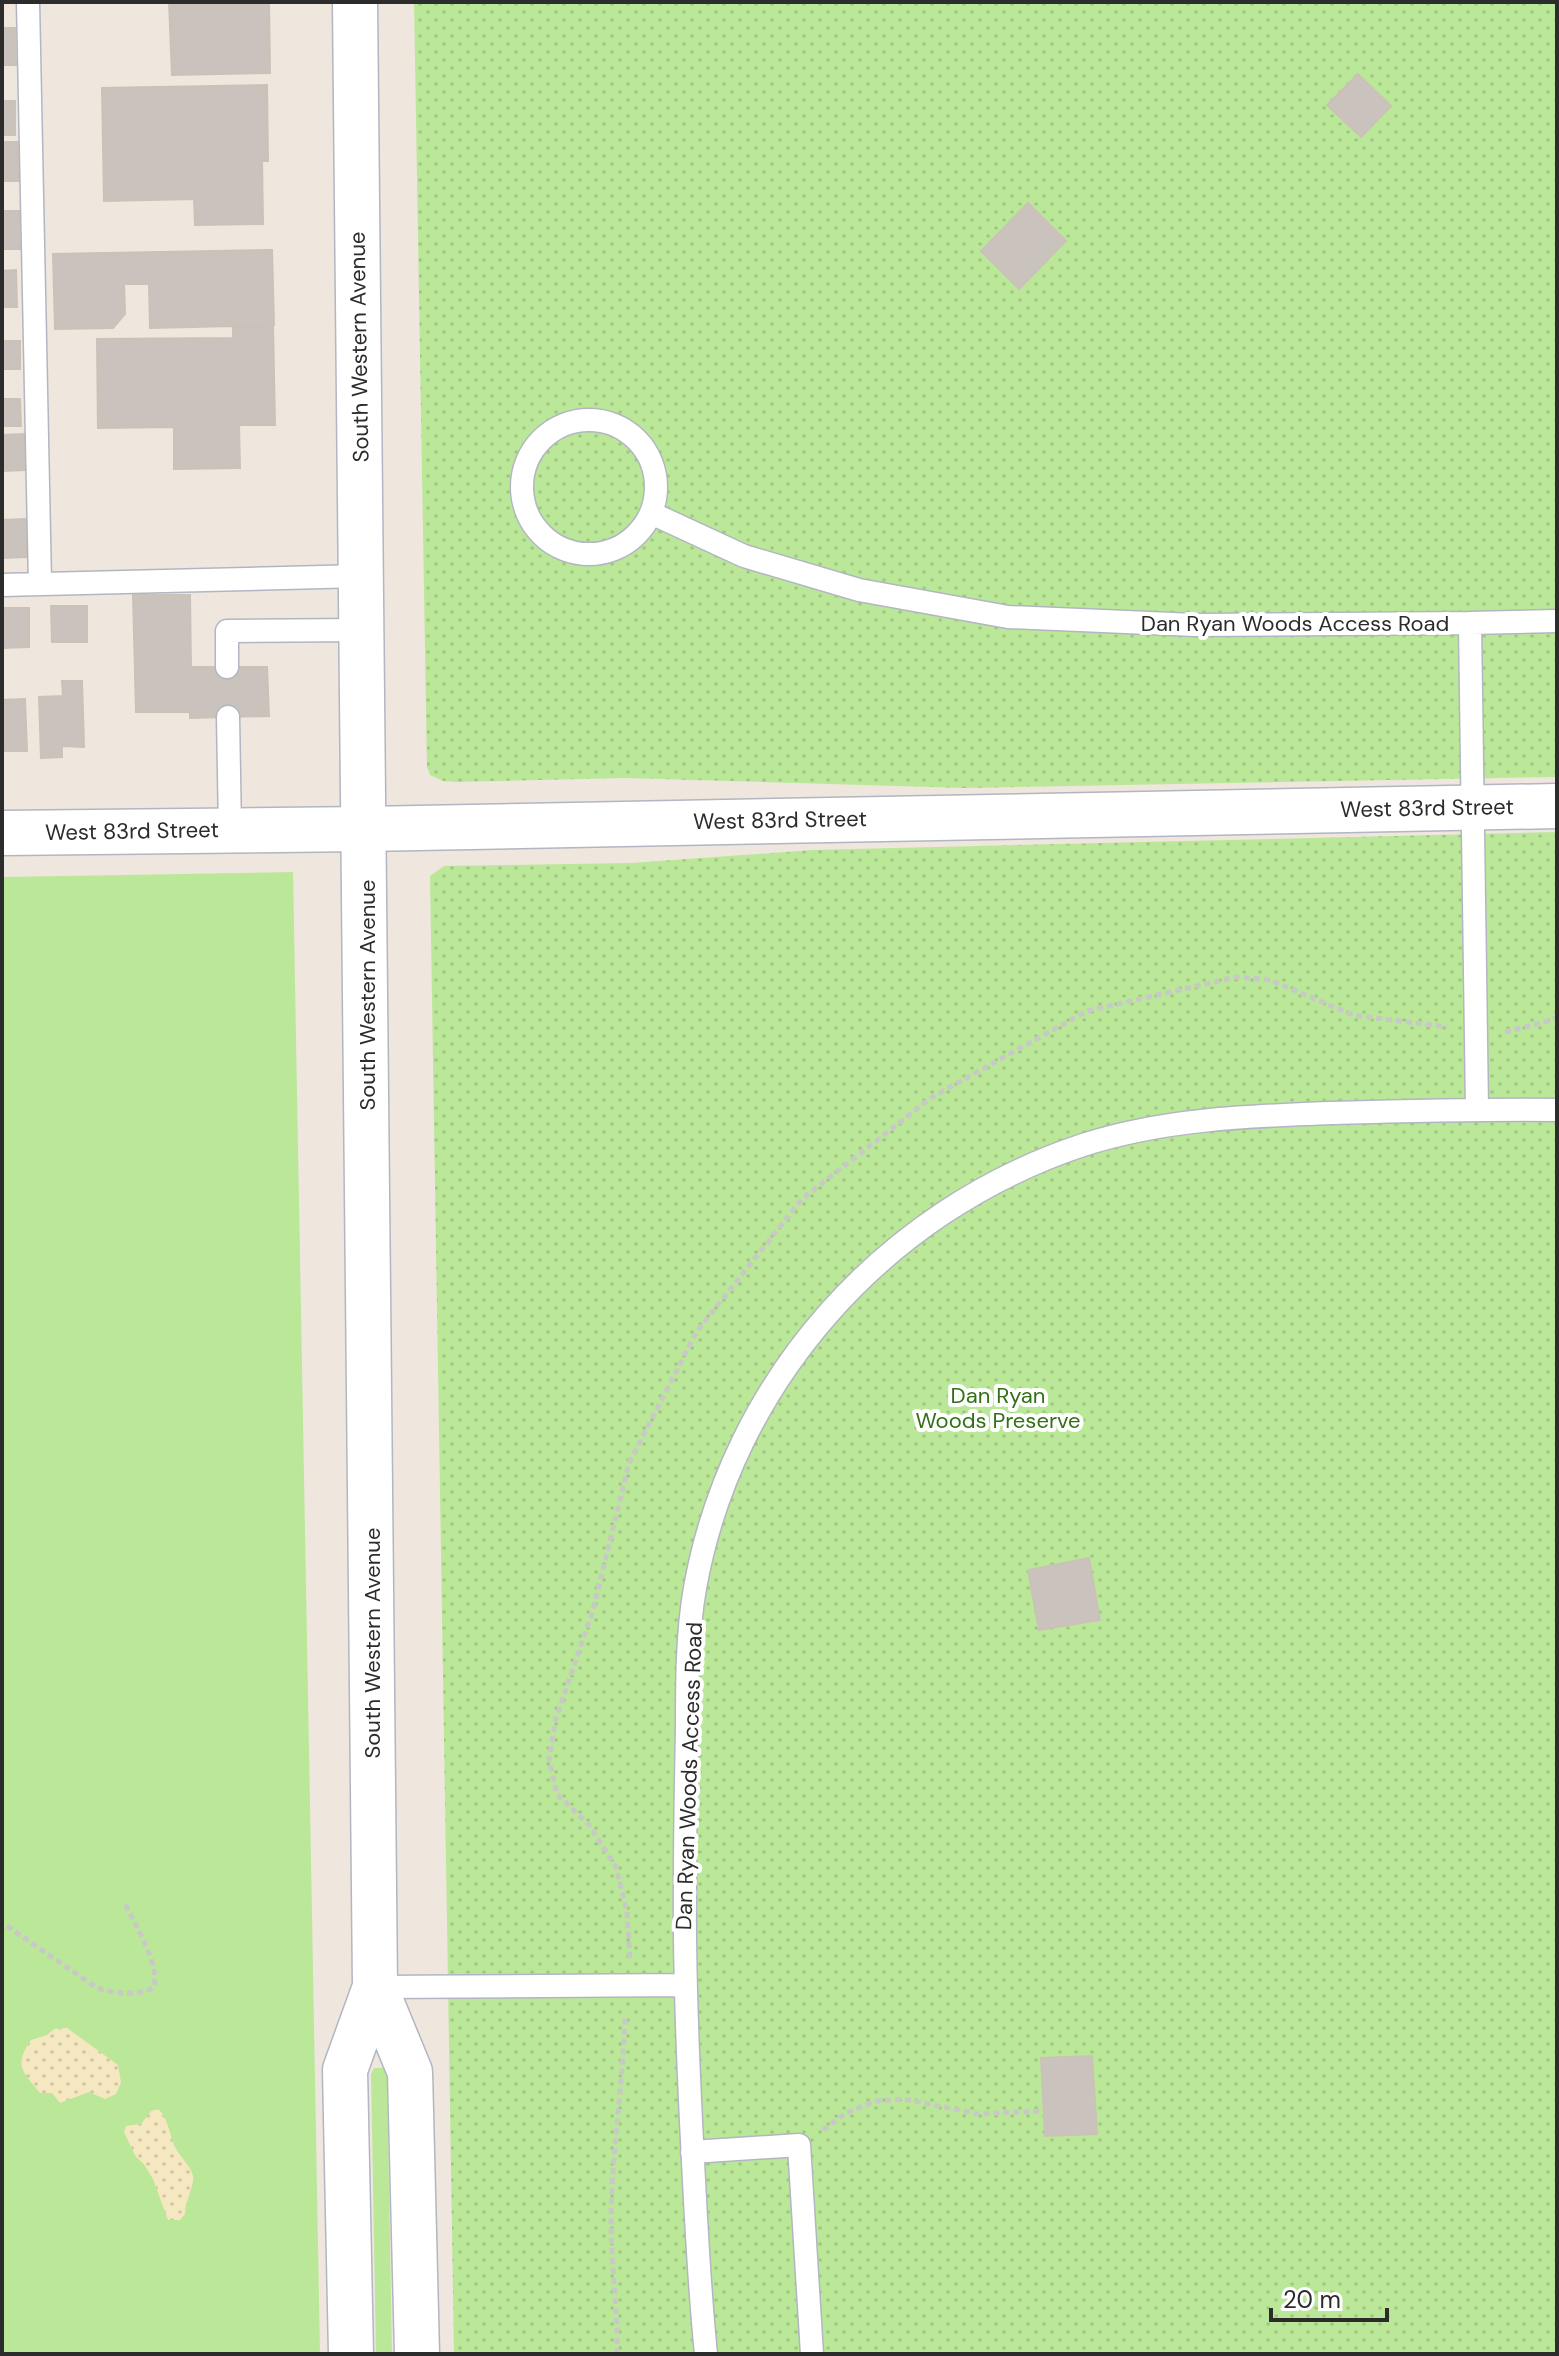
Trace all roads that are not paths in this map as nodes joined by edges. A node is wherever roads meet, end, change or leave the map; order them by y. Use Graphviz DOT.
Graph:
graph roads {
  1 [pos="28,2"];
  2 [pos="355,2"];
  3 [pos="651,513"];
  4 [pos="362,576"];
  5 [pos="40,584"];
  6 [pos="2,585"];
  7 [pos="1557,621"];
  8 [pos="1470,623"];
  9 [pos="363,630"];
  10 [pos="227,667"];
  11 [pos="228,717"];
  12 [pos="1557,806"];
  13 [pos="1473,807"];
  14 [pos="365,829"];
  15 [pos="230,830"];
  16 [pos="2,833"];
  17 [pos="1477,1109"];
  18 [pos="1557,1110"];
  19 [pos="684,1985"];
  20 [pos="375,1987"];
  21 [pos="692,2152"];
  22 [pos="351,2354"];
  23 [pos="417,2354"];
  24 [pos="706,2354"];
  25 [pos="812,2354"];
  1 -- 5 [label="lane"];
  2 -- 4 [label="main road, South Western Avenue"];
  3 -- 3 [label="lane"];
  3 -- 8 [label="lane, Dan Ryan Woods Access Road"];
  4 -- 5 [label="lane"];
  4 -- 9 [label="main road, South Western Avenue"];
  5 -- 6 [label="lane"];
  7 -- 8 [label="lane"];
  8 -- 13 [label="lane, Dan Ryan Woods Access Road"];
  9 -- 10 [label="lane"];
  9 -- 14 [label="main road, South Western Avenue"];
  11 -- 15 [label="lane"];
  12 -- 13 [label="main road, West 83rd Street"];
  13 -- 14 [label="main road, West 83rd Street"];
  13 -- 17 [label="lane, Dan Ryan Woods Access Road"];
  14 -- 15 [label="main road, West 83rd Street"];
  14 -- 20 [label="main road, South Western Avenue"];
  15 -- 16 [label="main road, West 83rd Street"];
  17 -- 18 [label="lane, Dan Ryan Woods Access Road"];
  17 -- 19 [label="lane, Dan Ryan Woods Access Road"];
  19 -- 20 [label="lane"];
  19 -- 21 [label="lane, Dan Ryan Woods Access Road"];
  20 -- 22 [label="main road, South Western Avenue"];
  20 -- 23 [label="main road, South Western Avenue"];
  21 -- 24 [label="lane, Dan Ryan Woods Access Road"];
  21 -- 25 [label="lane"];
}
